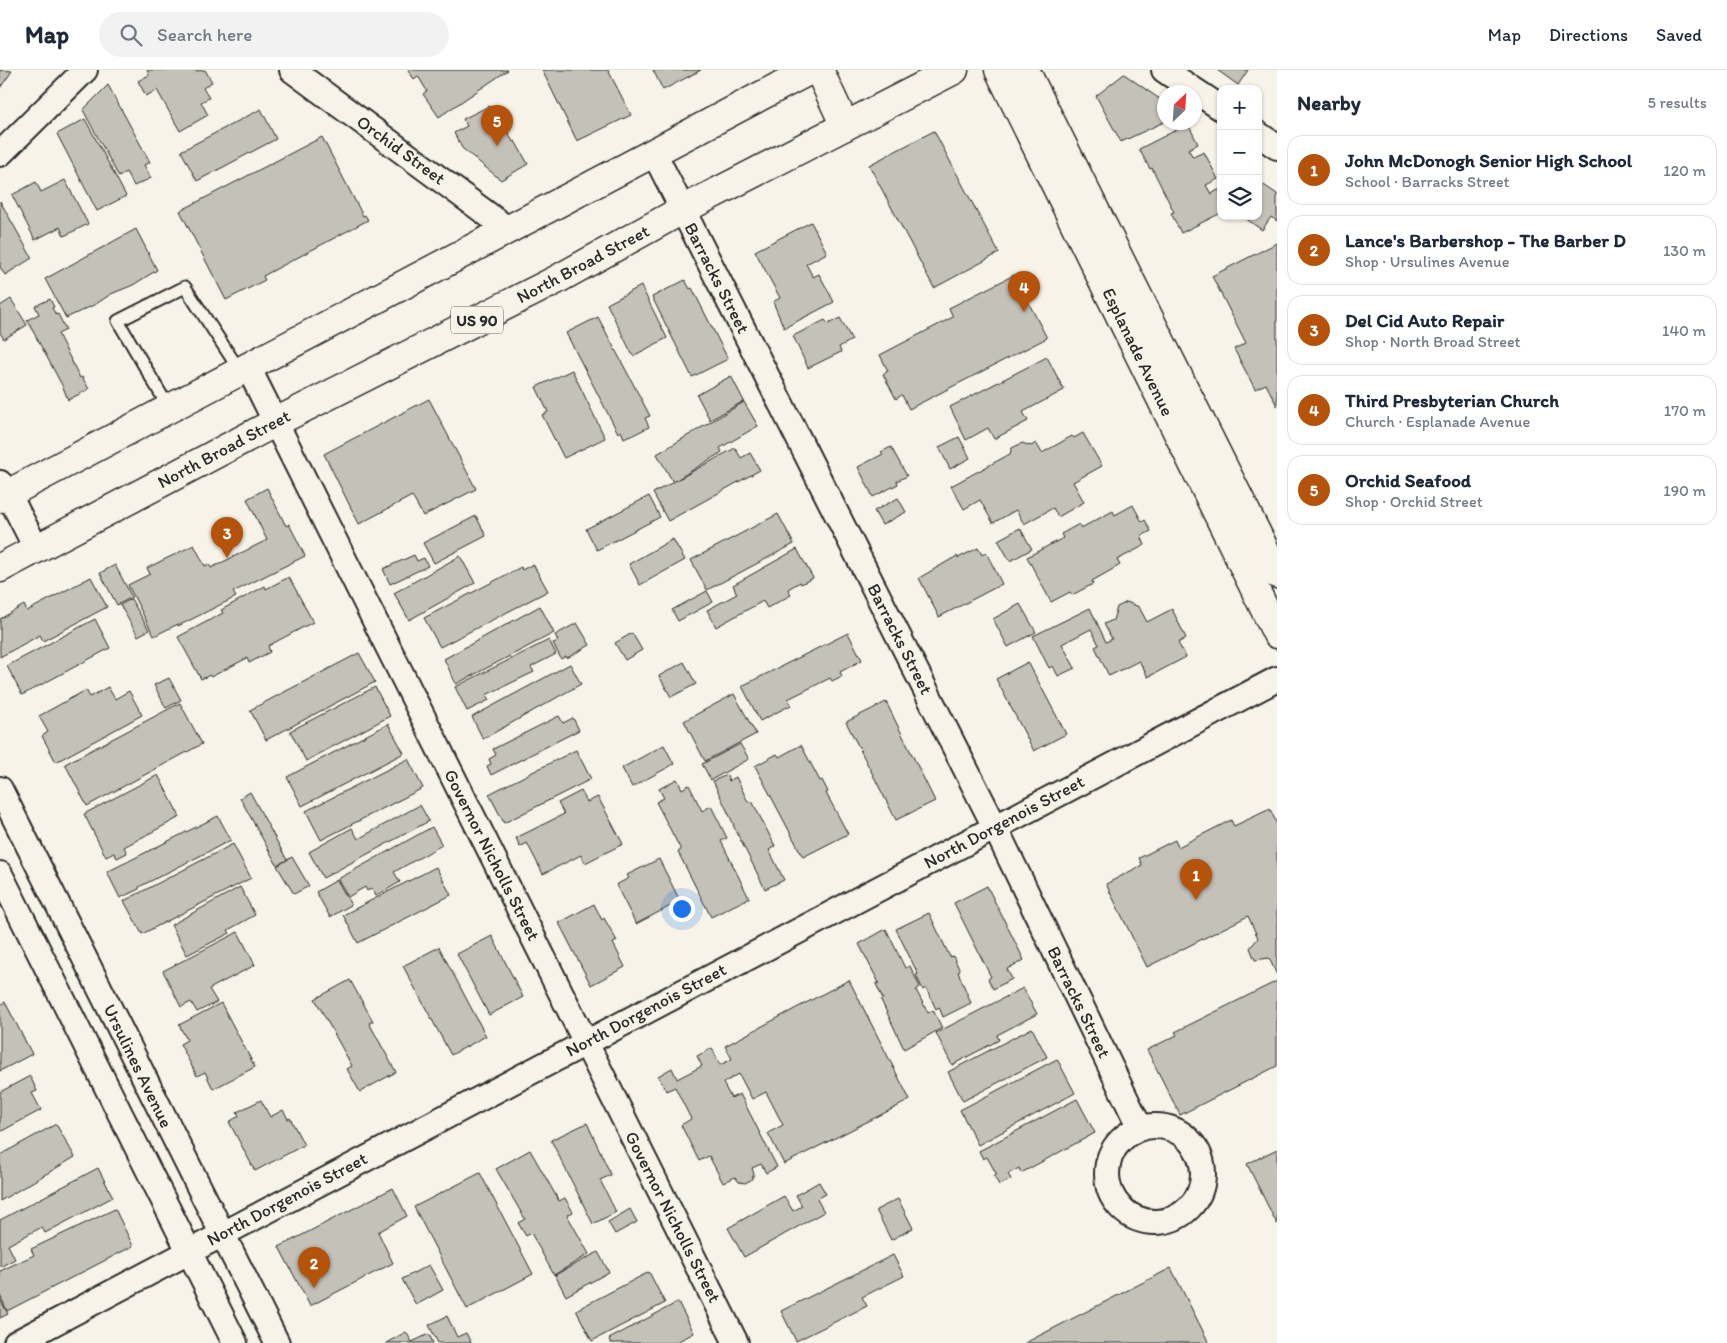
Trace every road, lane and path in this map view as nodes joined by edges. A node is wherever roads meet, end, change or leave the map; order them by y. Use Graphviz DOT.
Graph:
graph roads {
  1 [pos="85,70"];
  2 [pos="292,70"];
  3 [pos="810,70"];
  4 [pos="820,70"];
  5 [pos="954,70"];
  6 [pos="999,70"];
  7 [pos="1025,70"];
  8 [pos="1164,70"];
  9 [pos="1217,105"];
  10 [pos="845,126"];
  11 [pos="1262,137"];
  12 [pos="1277,147"];
  13 [pos="654,153"];
  14 [pos="0,154"];
  15 [pos="682,210"];
  16 [pos="509,230"];
  17 [pos="244,369"];
  18 [pos="169,408"];
  19 [pos="276,422"];
  20 [pos="3,491"];
  21 [pos="36,548"];
  22 [pos="0,568"];
  23 [pos="1276,569"];
  24 [pos="1277,634"];
  25 [pos="1277,679"];
  26 [pos="0,789"];
  27 [pos="995,827"];
  28 [pos="0,874"];
  29 [pos="586,1042"];
  30 [pos="1140,1128"];
  31 [pos="222,1234"];
  32 [pos="189,1251"];
  33 [pos="16,1343"];
  34 [pos="234,1343"];
  35 [pos="277,1343"];
  36 [pos="736,1343"];
  1 -- 14 [label="street"];
  2 -- 16 [label="street, Orchid Street"];
  3 -- 13 [label="main road"];
  4 -- 10 [label="main road"];
  5 -- 10 [label="main road, North Broad Street / US 90"];
  6 -- 24 [label="main road, Esplanade Avenue"];
  7 -- 23 [label="main road, Esplanade Avenue"];
  8 -- 9 [label="street"];
  10 -- 15 [label="main road, North Broad Street / US 90"];
  11 -- 12 [label="street"];
  13 -- 15 [label="street, Barracks Street"];
  13 -- 16 [label="main road"];
  15 -- 19 [label="main road, North Broad Street / US 90"];
  15 -- 27 [label="street, Barracks Street"];
  16 -- 17 [label="main road"];
  17 -- 18 [label="main road"];
  17 -- 18 [label="lane"];
  17 -- 19 [label="street, Governor Nicholls Street"];
  18 -- 20 [label="main road"];
  19 -- 21 [label="main road, North Broad Street / US 90"];
  19 -- 29 [label="street, Governor Nicholls Street"];
  20 -- 21 [label="street"];
  21 -- 22 [label="main road, North Broad Street / US 90"];
  25 -- 27 [label="street, North Dorgenois Street"];
  26 -- 31 [label="street, Ursulines Avenue"];
  27 -- 29 [label="street, North Dorgenois Street"];
  27 -- 30 [label="street, Barracks Street"];
  28 -- 32 [label="street, Ursulines Avenue"];
  29 -- 31 [label="street, North Dorgenois Street"];
  29 -- 36 [label="street, Governor Nicholls Street"];
  30 -- 30 [label="street"];
  31 -- 32 [label="street, North Dorgenois Street"];
  31 -- 35 [label="street, Ursulines Avenue"];
  32 -- 33 [label="street, North Dorgenois Street"];
  32 -- 34 [label="street, Ursulines Avenue"];
}
